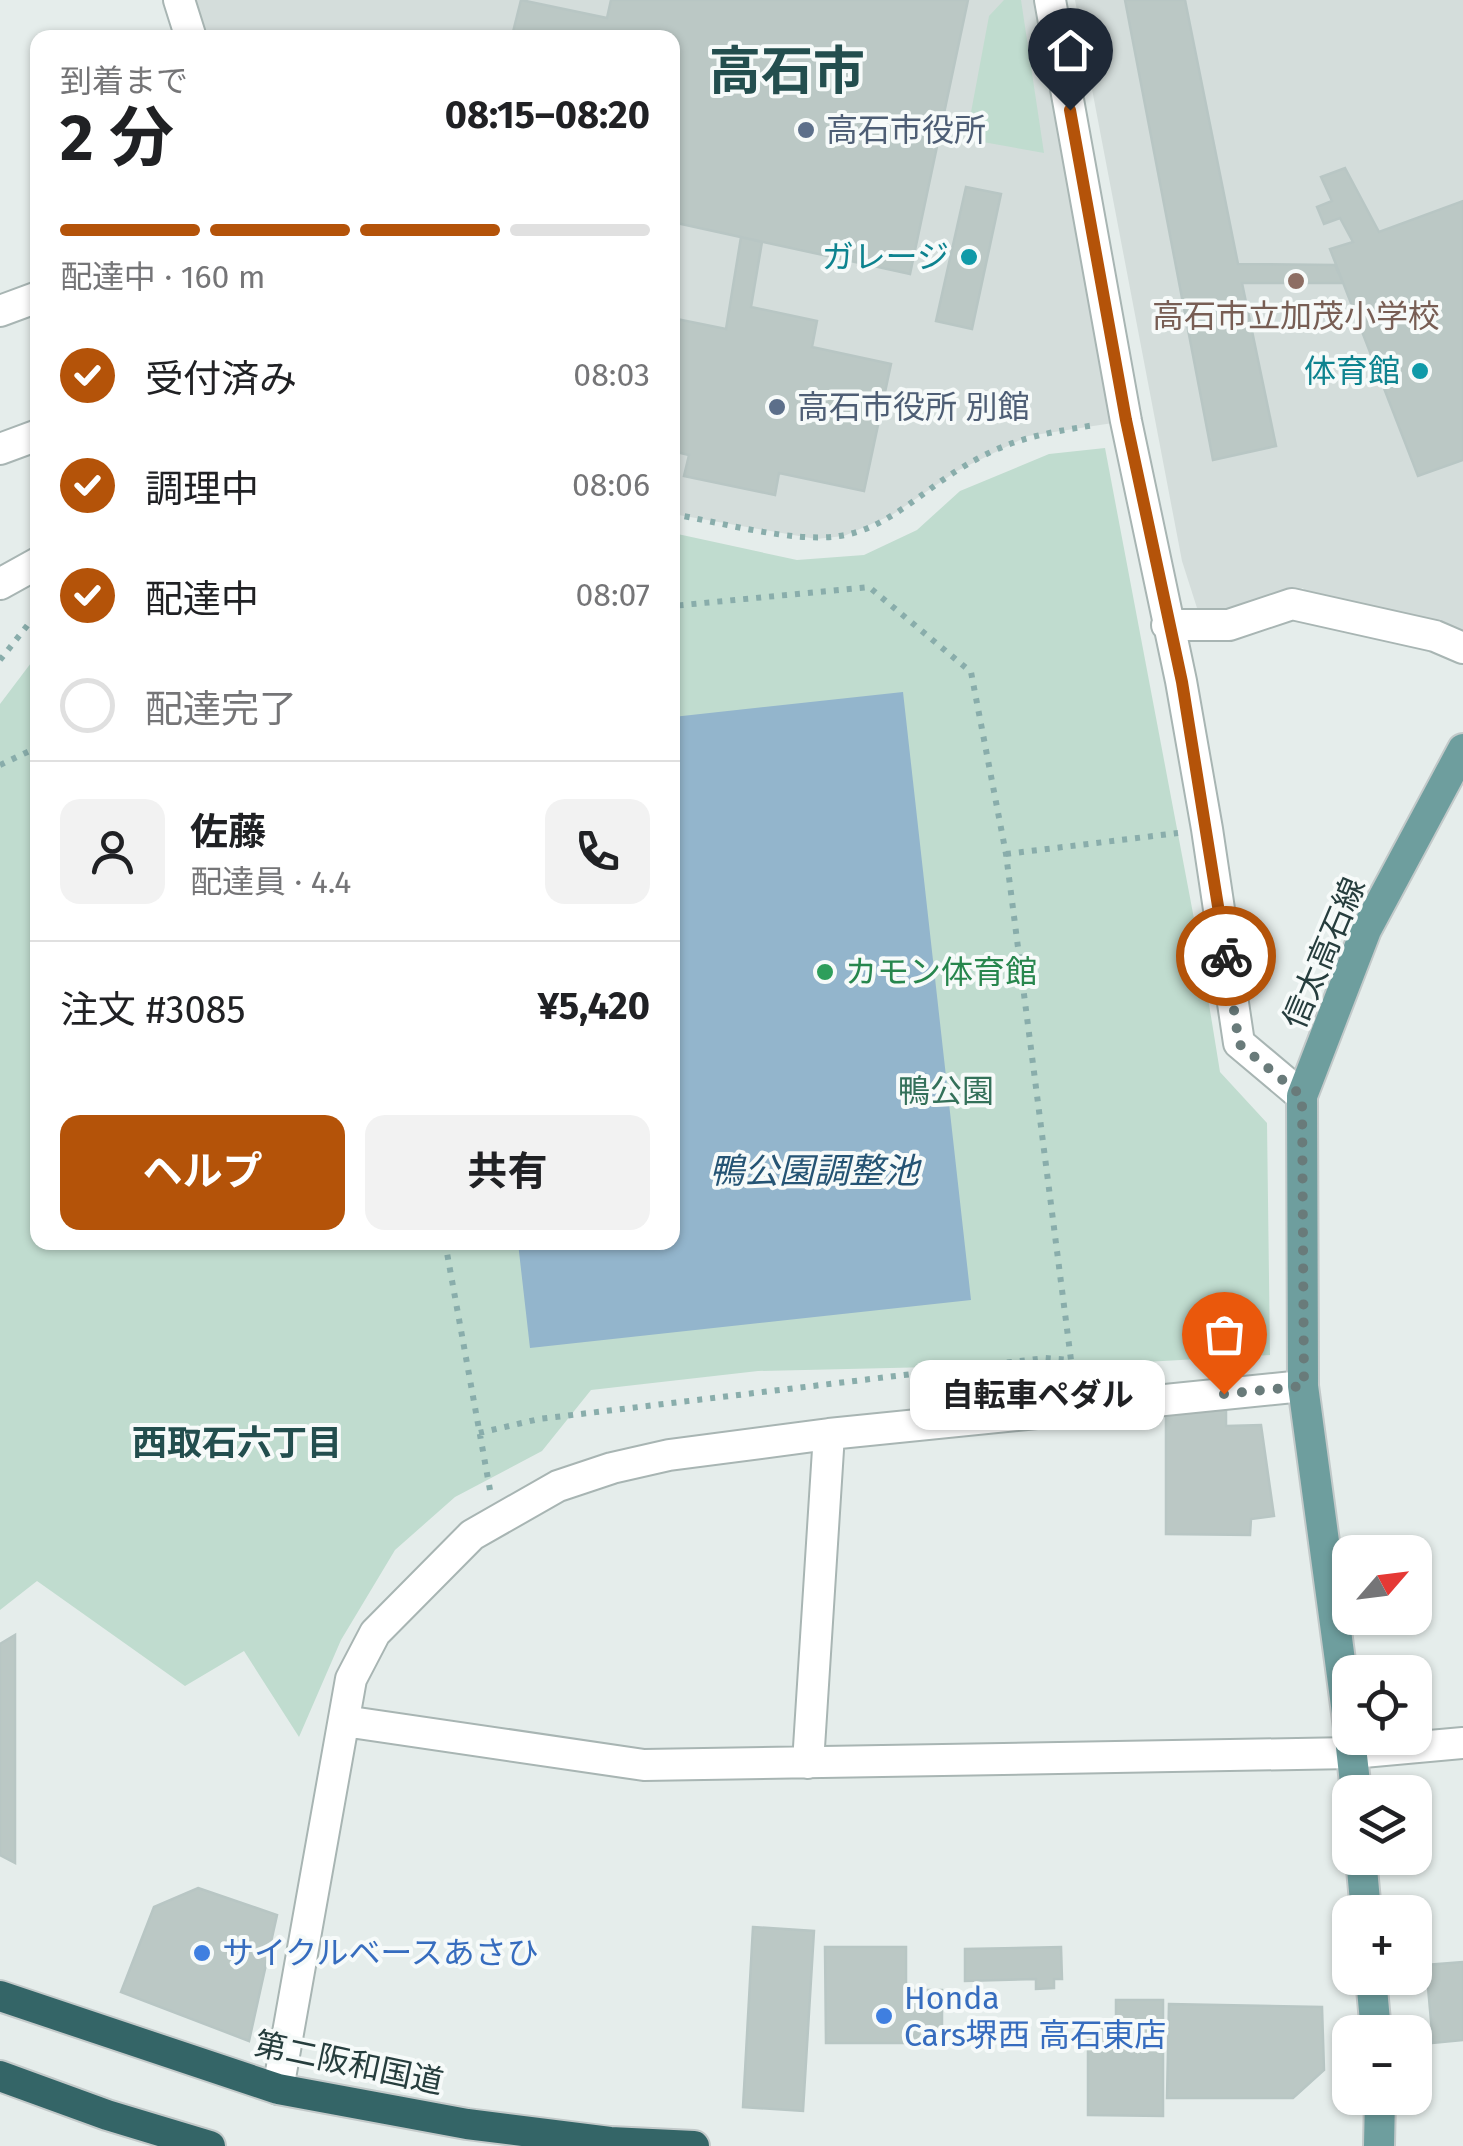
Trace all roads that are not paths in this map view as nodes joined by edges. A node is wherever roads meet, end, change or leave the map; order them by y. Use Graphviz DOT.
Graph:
graph roads {
  1 [pos="180,0"];
  2 [pos="1050,0"];
  3 [pos="188,30"];
  4 [pos="30,300"];
  5 [pos="0,311"];
  6 [pos="30,438"];
  7 [pos="0,449"];
  8 [pos="30,567"];
  9 [pos="0,584"];
  10 [pos="1167,624"];
  11 [pos="1463,648"];
  12 [pos="1463,749"];
  13 [pos="1302,1096"];
  14 [pos="1304,1386"];
  15 [pos="828,1434"];
  16 [pos="1340,1655"];
  17 [pos="344,1721"];
  18 [pos="1332,1743"];
  19 [pos="1432,1743"];
  20 [pos="1463,1744"];
  21 [pos="808,1762"];
  22 [pos="0,1996"];
  23 [pos="0,2076"];
  24 [pos="278,2089"];
  25 [pos="1380,2115"];
  26 [pos="210,2146"];
  27 [pos="694,2146"];
  28 [pos="1379,2146"];
  1 -- 3 [label="street"];
  2 -- 10 [label="street"];
  4 -- 5 [label="street"];
  6 -- 7 [label="street"];
  8 -- 9 [label="street"];
  10 -- 11 [label="street"];
  10 -- 13 [label="street"];
  12 -- 13 [label="main road, 信太高石線"];
  13 -- 14 [label="main road, 信太高石線"];
  14 -- 15 [label="street"];
  14 -- 16 [label="main road, 信太高石線"];
  15 -- 17 [label="street"];
  15 -- 21 [label="street"];
  17 -- 21 [label="street"];
  17 -- 24 [label="street"];
  18 -- 21 [label="street"];
  19 -- 20 [label="street"];
  22 -- 24 [label="highway, 第二阪和国道"];
  23 -- 26 [label="highway"];
  24 -- 27 [label="highway, 第二阪和国道"];
  25 -- 28 [label="main road"];
}
